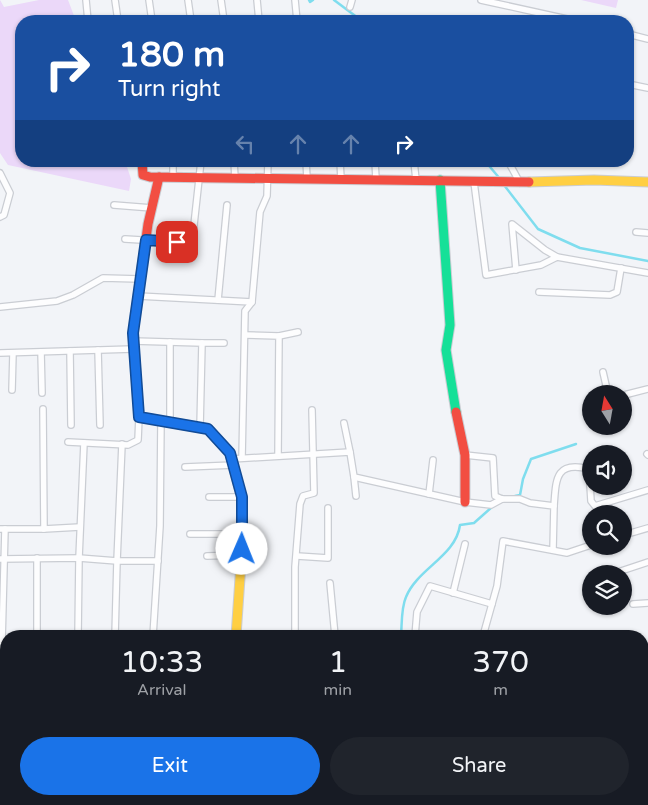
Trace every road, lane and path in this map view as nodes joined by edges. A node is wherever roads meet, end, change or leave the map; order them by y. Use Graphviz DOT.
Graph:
graph roads {
  1 [pos="86,0"];
  2 [pos="115,0"];
  3 [pos="148,0"];
  4 [pos="188,0"];
  5 [pos="221,0"];
  6 [pos="257,0"];
  7 [pos="295,0"];
  8 [pos="352,0"];
  9 [pos="481,0"];
  10 [pos="350,7"];
  11 [pos="87,15"];
  12 [pos="117,15"];
  13 [pos="151,15"];
  14 [pos="190,15"];
  15 [pos="223,15"];
  16 [pos="258,15"];
  17 [pos="296,15"];
  18 [pos="549,15"];
  19 [pos="634,36"];
  20 [pos="648,39"];
  21 [pos="634,85"];
  22 [pos="648,88"];
  23 [pos="142,167"];
  24 [pos="173,167"];
  25 [pos="201,167"];
  26 [pos="234,167"];
  27 [pos="268,167"];
  28 [pos="306,167"];
  29 [pos="340,167"];
  30 [pos="375,167"];
  31 [pos="415,167"];
  32 [pos="511,167"];
  33 [pos="0,173"];
  34 [pos="159,177"];
  35 [pos="173,177"];
  36 [pos="235,178"];
  37 [pos="268,178"];
  38 [pos="307,178"];
  39 [pos="201,179"];
  40 [pos="340,179"];
  41 [pos="376,179"];
  42 [pos="416,180"];
  43 [pos="440,180"];
  44 [pos="474,182"];
  45 [pos="648,182"];
  46 [pos="520,183"];
  47 [pos="114,205"];
  48 [pos="227,205"];
  49 [pos="152,208"];
  50 [pos="0,217"];
  51 [pos="636,232"];
  52 [pos="648,233"];
  53 [pos="125,239"];
  54 [pos="146,240"];
  55 [pos="557,257"];
  56 [pos="621,268"];
  57 [pos="516,270"];
  58 [pos="648,273"];
  59 [pos="140,279"];
  60 [pos="539,292"];
  61 [pos="138,296"];
  62 [pos="218,300"];
  63 [pos="252,302"];
  64 [pos="0,307"];
  65 [pos="298,332"];
  66 [pos="245,335"];
  67 [pos="279,336"];
  68 [pos="170,342"];
  69 [pos="202,343"];
  70 [pos="224,343"];
  71 [pos="133,345"];
  72 [pos="98,350"];
  73 [pos="70,351"];
  74 [pos="41,352"];
  75 [pos="0,353"];
  76 [pos="13,353"];
  77 [pos="603,372"];
  78 [pos="606,385"];
  79 [pos="648,389"];
  80 [pos="12,390"];
  81 [pos="42,393"];
  82 [pos="632,393"];
  83 [pos="43,409"];
  84 [pos="312,410"];
  85 [pos="139,417"];
  86 [pos="166,421"];
  87 [pos="344,423"];
  88 [pos="100,424"];
  89 [pos="71,425"];
  90 [pos="200,428"];
  91 [pos="68,442"];
  92 [pos="84,443"];
  93 [pos="122,444"];
  94 [pos="350,452"];
  95 [pos="314,455"];
  96 [pos="465,455"];
  97 [pos="278,456"];
  98 [pos="242,458"];
  99 [pos="433,460"];
  100 [pos="233,462"];
  101 [pos="185,467"];
  102 [pos="354,477"];
  103 [pos="648,490"];
  104 [pos="429,494"];
  105 [pos="356,496"];
  106 [pos="208,497"];
  107 [pos="242,497"];
  108 [pos="502,499"];
  109 [pos="465,502"];
  110 [pos="554,506"];
  111 [pos="328,508"];
  112 [pos="80,527"];
  113 [pos="648,528"];
  114 [pos="2,529"];
  115 [pos="44,529"];
  116 [pos="632,533"];
  117 [pos="190,534"];
  118 [pos="242,534"];
  119 [pos="465,544"];
  120 [pos="582,548"];
  121 [pos="553,550"];
  122 [pos="241,555"];
  123 [pos="207,556"];
  124 [pos="297,556"];
  125 [pos="37,558"];
  126 [pos="79,558"];
  127 [pos="2,559"];
  128 [pos="117,561"];
  129 [pos="158,561"];
  130 [pos="648,562"];
  131 [pos="632,567"];
  132 [pos="330,583"];
  133 [pos="453,593"];
  134 [pos="648,603"];
  135 [pos="492,604"];
  136 [pos="633,604"];
  137 [pos="3,630"];
  138 [pos="37,630"];
  139 [pos="78,630"];
  140 [pos="115,630"];
  141 [pos="153,630"];
  142 [pos="236,630"];
  143 [pos="296,630"];
  144 [pos="334,630"];
  145 [pos="416,630"];
  146 [pos="485,630"];
  1 -- 11 [label="street"];
  2 -- 12 [label="street"];
  3 -- 13 [label="street"];
  4 -- 14 [label="street"];
  5 -- 15 [label="street"];
  6 -- 16 [label="street"];
  7 -- 17 [label="street"];
  8 -- 10 [label="street"];
  9 -- 18 [label="street"];
  19 -- 20 [label="street"];
  21 -- 22 [label="street"];
  23 -- 34 [label="street"];
  24 -- 35 [label="street"];
  25 -- 39 [label="street"];
  26 -- 36 [label="street"];
  27 -- 37 [label="street"];
  28 -- 38 [label="street"];
  29 -- 40 [label="street"];
  30 -- 41 [label="street"];
  31 -- 42 [label="street"];
  32 -- 46 [label="street"];
  33 -- 50 [label="street"];
  34 -- 35 [label="street"];
  34 -- 49 [label="street"];
  35 -- 39 [label="street"];
  36 -- 37 [label="street"];
  36 -- 39 [label="street"];
  37 -- 38 [label="street"];
  37 -- 63 [label="street"];
  38 -- 40 [label="street"];
  39 -- 54 [label="street"];
  40 -- 41 [label="street"];
  41 -- 42 [label="street"];
  42 -- 43 [label="street"];
  43 -- 44 [label="street"];
  43 -- 96 [label="street"];
  44 -- 46 [label="street"];
  44 -- 57 [label="street"];
  45 -- 46 [label="street"];
  47 -- 49 [label="street"];
  48 -- 62 [label="street"];
  49 -- 54 [label="street"];
  51 -- 52 [label="street"];
  53 -- 54 [label="street"];
  54 -- 59 [label="street"];
  55 -- 56 [label="street"];
  55 -- 57 [label="street"];
  55 -- 57 [label="street"];
  56 -- 58 [label="street"];
  56 -- 60 [label="street"];
  59 -- 61 [label="street"];
  59 -- 64 [label="street"];
  61 -- 62 [label="street"];
  61 -- 71 [label="street"];
  62 -- 63 [label="street"];
  63 -- 66 [label="street"];
  65 -- 67 [label="street"];
  66 -- 67 [label="street"];
  66 -- 98 [label="street"];
  67 -- 97 [label="street"];
  68 -- 69 [label="street"];
  68 -- 71 [label="street"];
  68 -- 86 [label="street"];
  69 -- 70 [label="street"];
  69 -- 90 [label="street"];
  71 -- 72 [label="street"];
  71 -- 85 [label="street"];
  72 -- 73 [label="street"];
  72 -- 88 [label="street"];
  73 -- 74 [label="street"];
  73 -- 89 [label="street"];
  74 -- 76 [label="street"];
  74 -- 81 [label="street"];
  75 -- 76 [label="street"];
  76 -- 80 [label="street"];
  77 -- 78 [label="street"];
  79 -- 82 [label="street"];
  83 -- 115 [label="street"];
  84 -- 95 [label="street"];
  85 -- 86 [label="street"];
  85 -- 93 [label="street"];
  86 -- 90 [label="street"];
  86 -- 129 [label="street"];
  87 -- 94 [label="street"];
  90 -- 100 [label="street"];
  91 -- 92 [label="street"];
  92 -- 93 [label="street"];
  92 -- 112 [label="street"];
  93 -- 128 [label="street"];
  94 -- 95 [label="street"];
  94 -- 102 [label="street"];
  95 -- 97 [label="street"];
  95 -- 124 [label="street"];
  96 -- 108 [label="street"];
  96 -- 109 [label="street"];
  97 -- 98 [label="street"];
  98 -- 100 [label="street"];
  99 -- 104 [label="street"];
  100 -- 101 [label="street"];
  100 -- 107 [label="street"];
  102 -- 104 [label="street"];
  102 -- 105 [label="street"];
  103 -- 110 [label="street"];
  104 -- 109 [label="street"];
  106 -- 107 [label="street"];
  107 -- 118 [label="street"];
  108 -- 109 [label="street"];
  108 -- 110 [label="street"];
  110 -- 121 [label="street"];
  111 -- 124 [label="street"];
  112 -- 115 [label="street"];
  112 -- 126 [label="street"];
  113 -- 116 [label="street"];
  114 -- 115 [label="street"];
  114 -- 127 [label="street"];
  117 -- 118 [label="street"];
  118 -- 122 [label="street"];
  119 -- 133 [label="street"];
  120 -- 121 [label="street"];
  121 -- 135 [label="street"];
  122 -- 123 [label="street"];
  122 -- 142 [label="street"];
  124 -- 143 [label="street"];
  125 -- 126 [label="street"];
  125 -- 127 [label="street"];
  125 -- 138 [label="street"];
  126 -- 128 [label="street"];
  126 -- 139 [label="street"];
  127 -- 137 [label="street"];
  128 -- 129 [label="street"];
  128 -- 140 [label="street"];
  129 -- 141 [label="street"];
  130 -- 131 [label="street"];
  132 -- 144 [label="street"];
  133 -- 135 [label="street"];
  133 -- 145 [label="street"];
  134 -- 136 [label="street"];
  135 -- 146 [label="street"];
}
